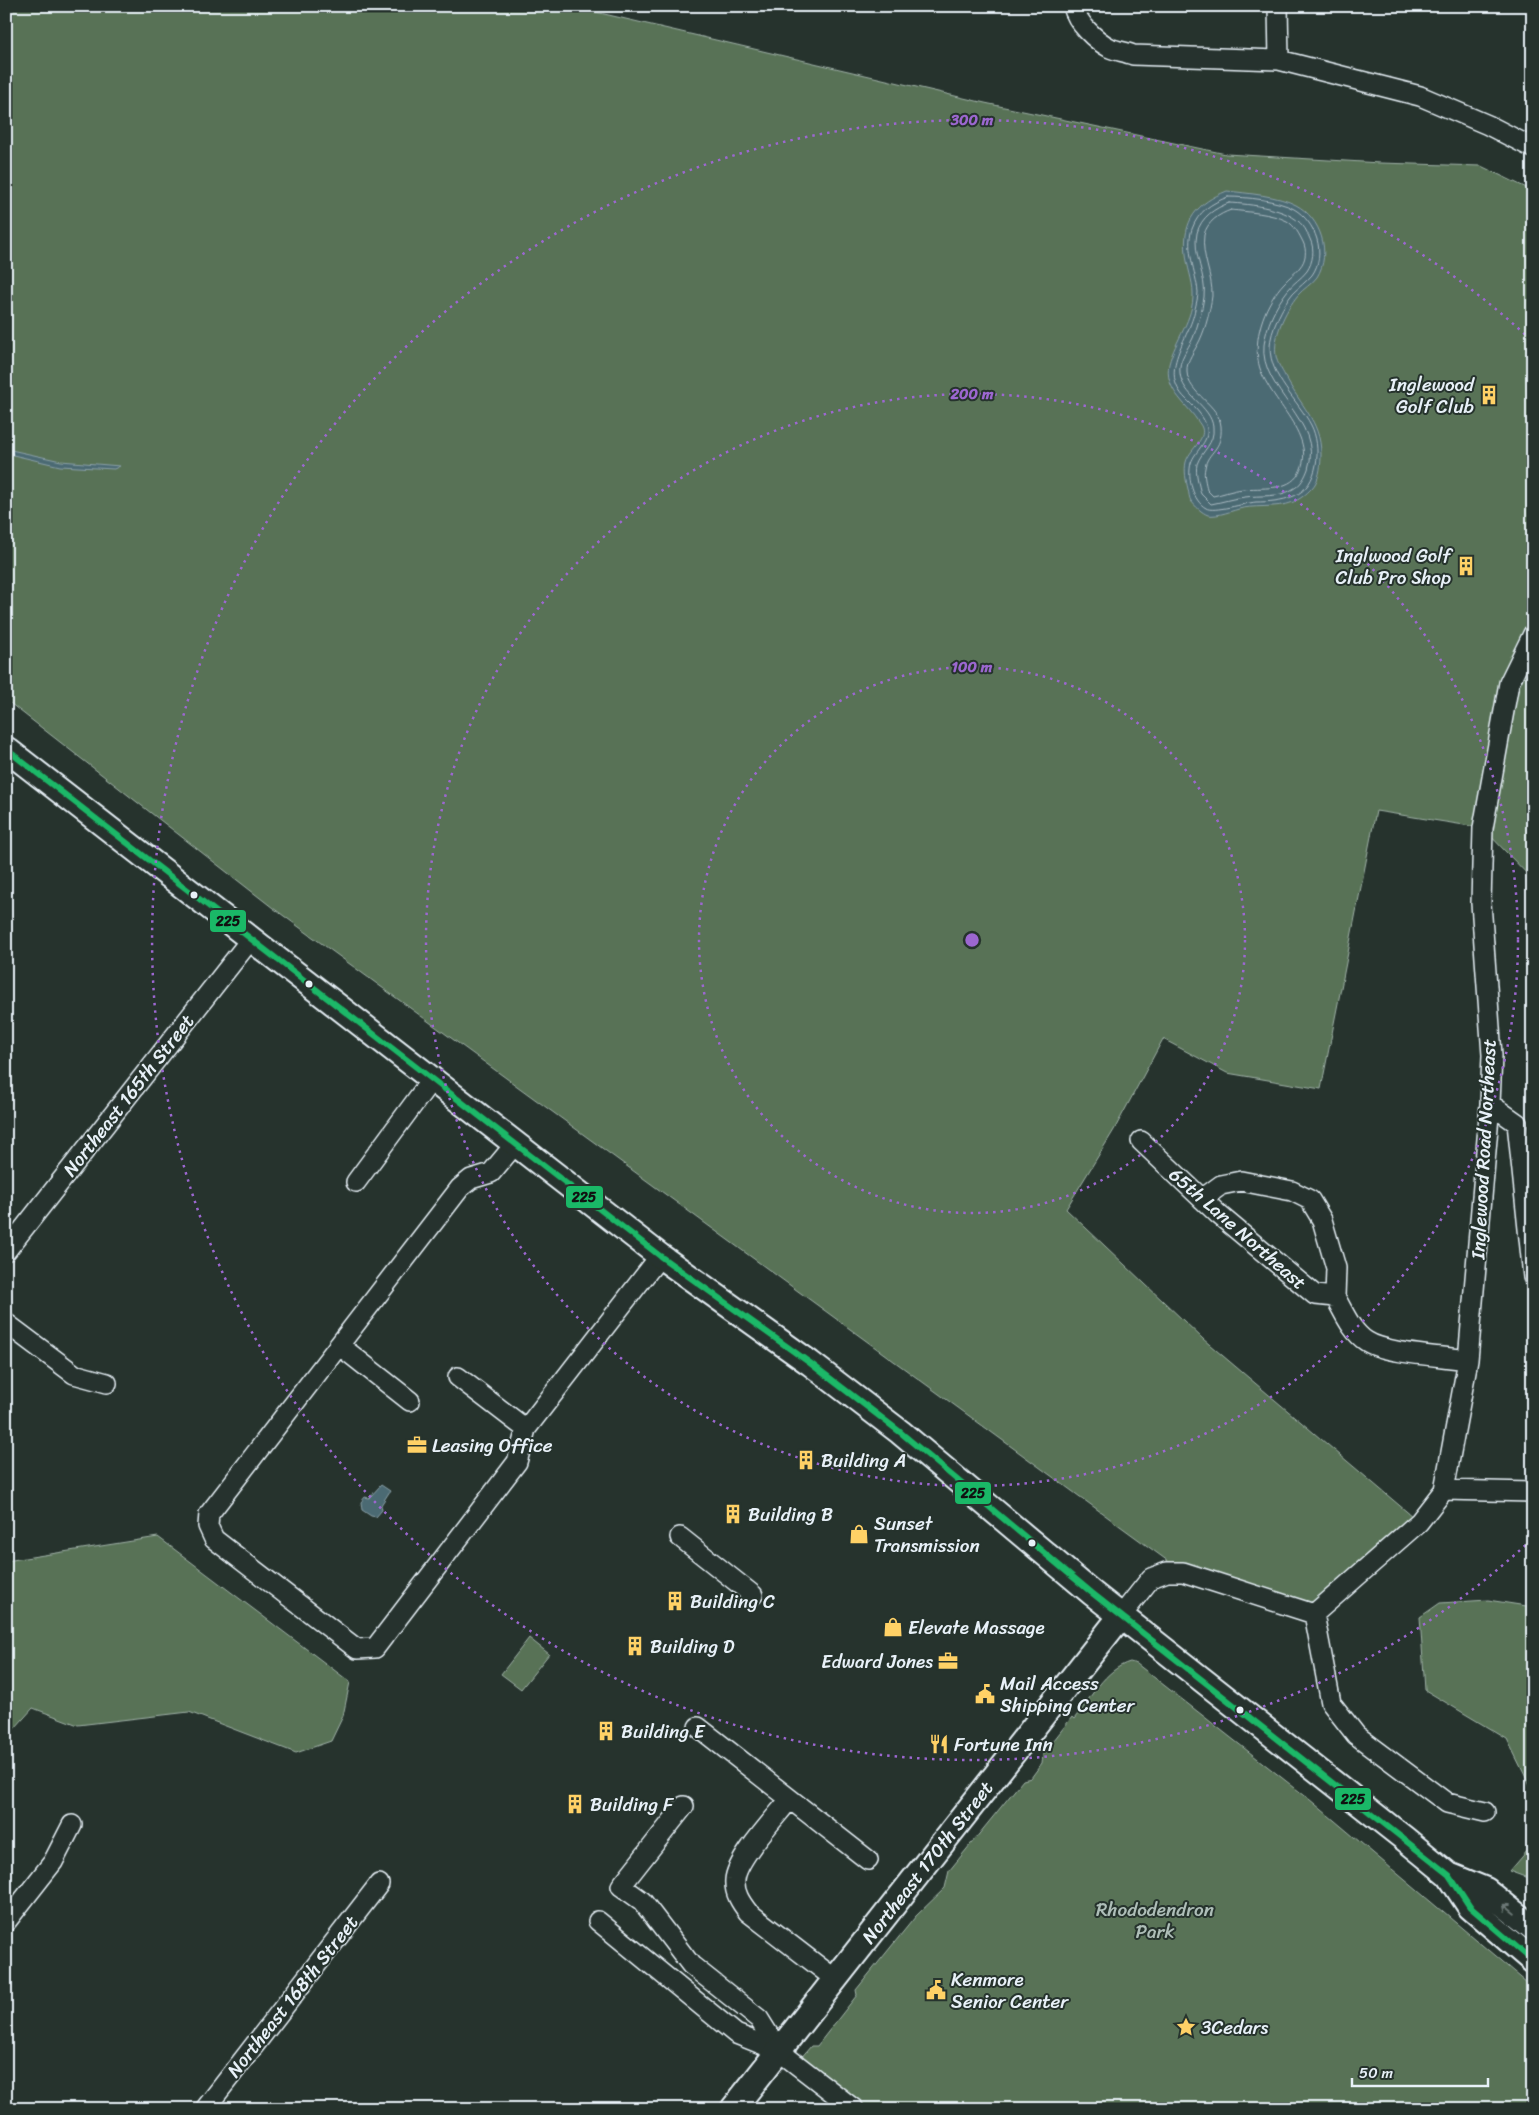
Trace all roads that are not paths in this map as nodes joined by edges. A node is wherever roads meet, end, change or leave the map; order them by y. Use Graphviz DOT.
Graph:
graph roads {
  1 [pos="1073,6"];
  2 [pos="1278,6"];
  3 [pos="1279,60"];
  4 [pos="1533,148"];
  5 [pos="1533,634"];
  6 [pos="6,748"];
  7 [pos="251,939"];
  8 [pos="432,1079"];
  9 [pos="1490,1104"];
  10 [pos="1141,1141"];
  11 [pos="516,1143"];
  12 [pos="356,1182"];
  13 [pos="1202,1199"];
  14 [pos="6,1252"];
  15 [pos="660,1256"];
  16 [pos="1533,1277"];
  17 [pos="1335,1297"];
  18 [pos="6,1322"];
  19 [pos="339,1346"];
  20 [pos="1468,1360"];
  21 [pos="458,1377"];
  22 [pos="107,1383"];
  23 [pos="410,1400"];
  24 [pos="526,1429"];
  25 [pos="1444,1490"];
  26 [pos="1533,1492"];
  27 [pos="680,1537"];
  28 [pos="753,1595"];
  29 [pos="1314,1614"];
  30 [pos="1121,1616"];
  31 [pos="698,1727"];
  32 [pos="790,1799"];
  33 [pos="684,1806"];
  34 [pos="1484,1812"];
  35 [pos="72,1825"];
  36 [pos="868,1860"];
  37 [pos="1448,1875"];
  38 [pos="379,1884"];
  39 [pos="6,1922"];
  40 [pos="598,1922"];
  41 [pos="1533,1928"];
  42 [pos="1533,1961"];
  43 [pos="835,1979"];
  44 [pos="779,2051"];
  45 [pos="205,2109"];
  46 [pos="733,2109"];
  47 [pos="854,2109"];
  1 -- 3 [label="street"];
  2 -- 3 [label="street"];
  3 -- 4 [label="street"];
  5 -- 9 [label="street, Inglewood Road Northeast"];
  6 -- 7 [label="main road"];
  7 -- 8 [label="main road"];
  7 -- 14 [label="street, Northeast 165th Street"];
  8 -- 11 [label="main road"];
  8 -- 12 [label="street"];
  9 -- 16 [label="street"];
  9 -- 20 [label="street, Inglewood Road Northeast"];
  10 -- 13 [label="street, 65th Lane Northeast"];
  11 -- 15 [label="main road"];
  11 -- 19 [label="street"];
  13 -- 17 [label="street, 65th Lane Northeast"];
  13 -- 17 [label="street"];
  15 -- 24 [label="street"];
  15 -- 30 [label="main road"];
  17 -- 20 [label="street"];
  18 -- 22 [label="street"];
  19 -- 23 [label="street"];
  19 -- 24 [label="street"];
  20 -- 25 [label="street, Inglewood Road Northeast"];
  21 -- 24 [label="street"];
  25 -- 26 [label="street"];
  25 -- 29 [label="street, Inglewood Road Northeast"];
  27 -- 28 [label="street"];
  29 -- 30 [label="street"];
  29 -- 34 [label="street"];
  30 -- 37 [label="main road"];
  30 -- 43 [label="main road, Northeast 170th Street"];
  31 -- 32 [label="street"];
  32 -- 36 [label="street"];
  32 -- 43 [label="street"];
  33 -- 44 [label="street"];
  35 -- 39 [label="street"];
  41 -- 37 [label="main road, one-way"];
  37 -- 42 [label="main road"];
  38 -- 45 [label="street, Northeast 168th Street"];
  40 -- 44 [label="street"];
  43 -- 44 [label="main road, Northeast 170th Street"];
  44 -- 46 [label="main road, Northeast 170th Street"];
  44 -- 47 [label="street"];
}
